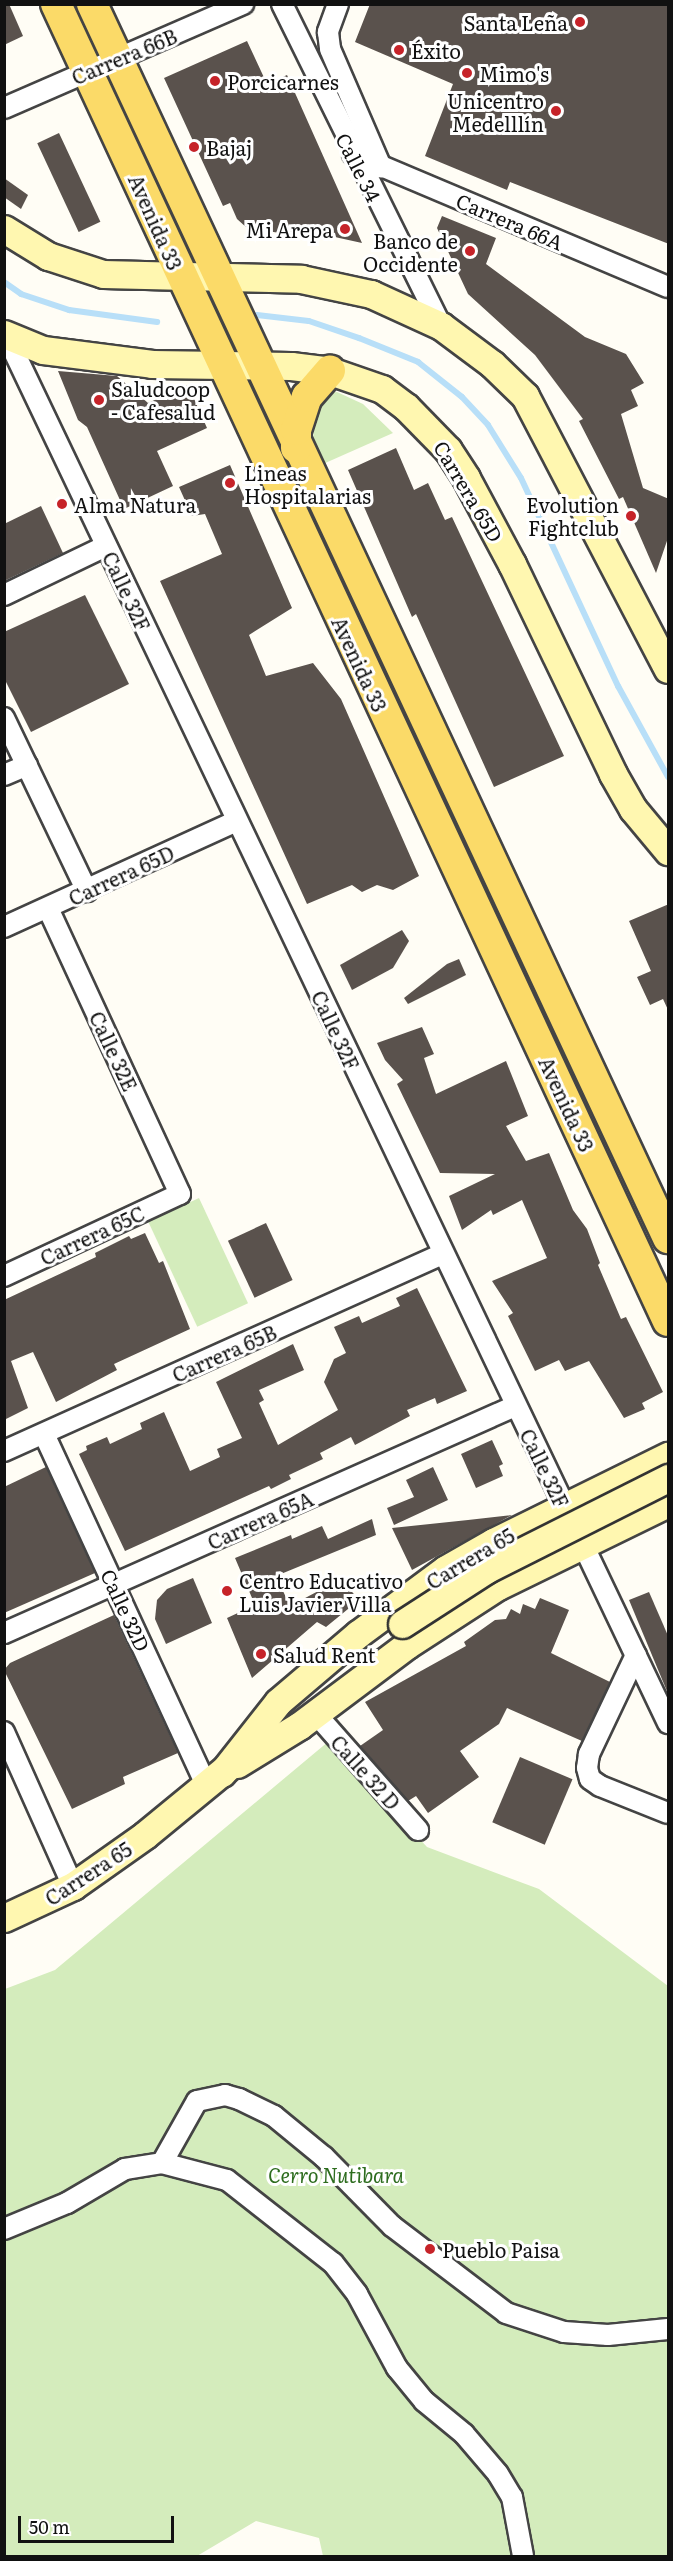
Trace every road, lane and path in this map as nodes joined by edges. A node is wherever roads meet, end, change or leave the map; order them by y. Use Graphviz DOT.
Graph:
graph roads {
  1 [pos="56,4"];
  2 [pos="92,4"];
  3 [pos="243,4"];
  4 [pos="282,4"];
  5 [pos="338,4"];
  6 [pos="117,59"];
  7 [pos="87,72"];
  8 [pos="4,108"];
  9 [pos="353,154"];
  10 [pos="381,167"];
  11 [pos="4,229"];
  12 [pos="217,277"];
  13 [pos="182,278"];
  14 [pos="669,287"];
  15 [pos="441,326"];
  16 [pos="5,335"];
  17 [pos="221,364"];
  18 [pos="257,365"];
  19 [pos="330,372"];
  20 [pos="296,447"];
  21 [pos="106,546"];
  22 [pos="4,595"];
  23 [pos="666,653"];
  24 [pos="4,718"];
  25 [pos="27,765"];
  26 [pos="4,775"];
  27 [pos="237,821"];
  28 [pos="664,842"];
  29 [pos="87,891"];
  30 [pos="48,908"];
  31 [pos="4,927"];
  32 [pos="180,1194"];
  33 [pos="669,1238"];
  34 [pos="443,1254"];
  35 [pos="4,1276"];
  36 [pos="669,1321"];
  37 [pos="515,1406"];
  38 [pos="44,1434"];
  39 [pos="4,1452"];
  40 [pos="669,1456"];
  41 [pos="669,1478"];
  42 [pos="669,1503"];
  43 [pos="564,1506"];
  44 [pos="582,1545"];
  45 [pos="114,1584"];
  46 [pos="4,1633"];
  47 [pos="636,1655"];
  48 [pos="315,1713"];
  49 [pos="669,1723"];
  50 [pos="4,1732"];
  51 [pos="214,1780"];
  52 [pos="669,1813"];
  53 [pos="418,1830"];
  54 [pos="73,1886"];
  55 [pos="4,1918"];
  56 [pos="162,2163"];
  57 [pos="4,2229"];
  58 [pos="669,2329"];
  59 [pos="523,2556"];
  1 -- 7 [label="main road, Avenida 33"];
  2 -- 6 [label="main road, Avenida 33"];
  3 -- 6 [label="street, Carrera 66B"];
  4 -- 9 [label="street, Calle 34"];
  5 -- 10 [label="street"];
  6 -- 7 [label="street, Carrera 66B"];
  6 -- 12 [label="main road, Avenida 33"];
  7 -- 8 [label="street, Carrera 66B"];
  7 -- 13 [label="main road, Avenida 33"];
  9 -- 10 [label="street, Carrera 66A"];
  9 -- 15 [label="street, Calle 34"];
  10 -- 14 [label="street, Carrera 66A"];
  11 -- 13 [label="street"];
  12 -- 13 [label="street"];
  12 -- 15 [label="street"];
  12 -- 18 [label="main road, Avenida 33"];
  13 -- 17 [label="main road, Avenida 33"];
  15 -- 23 [label="street"];
  16 -- 17 [label="street, Carrera 65D"];
  16 -- 21 [label="street, Calle 32F"];
  17 -- 18 [label="street, Carrera 65D"];
  17 -- 36 [label="main road, Avenida 33"];
  18 -- 19 [label="street, Carrera 65D"];
  18 -- 20 [label="main road, Avenida 33"];
  19 -- 20 [label="main road"];
  19 -- 28 [label="street, Carrera 65D"];
  20 -- 33 [label="main road, Avenida 33"];
  21 -- 22 [label="street"];
  21 -- 27 [label="street, Calle 32F"];
  24 -- 25 [label="street"];
  25 -- 26 [label="street"];
  25 -- 29 [label="street"];
  27 -- 29 [label="street, Carrera 65D"];
  27 -- 34 [label="street, Calle 32F"];
  29 -- 30 [label="street, Carrera 65D"];
  30 -- 31 [label="street, Carrera 65D"];
  30 -- 32 [label="street, Calle 32E"];
  32 -- 35 [label="street, Carrera 65C"];
  34 -- 37 [label="street, Calle 32F"];
  34 -- 38 [label="street, Carrera 65B"];
  37 -- 43 [label="street, Calle 32F"];
  37 -- 45 [label="street, Carrera 65A"];
  38 -- 39 [label="street, Carrera 65B"];
  38 -- 45 [label="street, Calle 32D"];
  40 -- 43 [label="street, Carrera 65"];
  41 -- 51 [label="street, Carrera 65, bridge"];
  42 -- 44 [label="street, Carrera 65"];
  43 -- 44 [label="street, Calle 32F"];
  43 -- 51 [label="street, Carrera 65"];
  44 -- 47 [label="street, Calle 32F"];
  44 -- 48 [label="street, Carrera 65"];
  45 -- 46 [label="street, Carrera 65A"];
  45 -- 51 [label="street, Calle 32D"];
  47 -- 49 [label="street, Calle 32F"];
  47 -- 52 [label="street"];
  48 -- 51 [label="street, Carrera 65"];
  48 -- 53 [label="street, Calle 32 D"];
  50 -- 54 [label="street"];
  51 -- 54 [label="street, Carrera 65"];
  54 -- 55 [label="street, Carrera 65"];
  56 -- 57 [label="street"];
  56 -- 58 [label="street"];
  56 -- 59 [label="street"];
}
